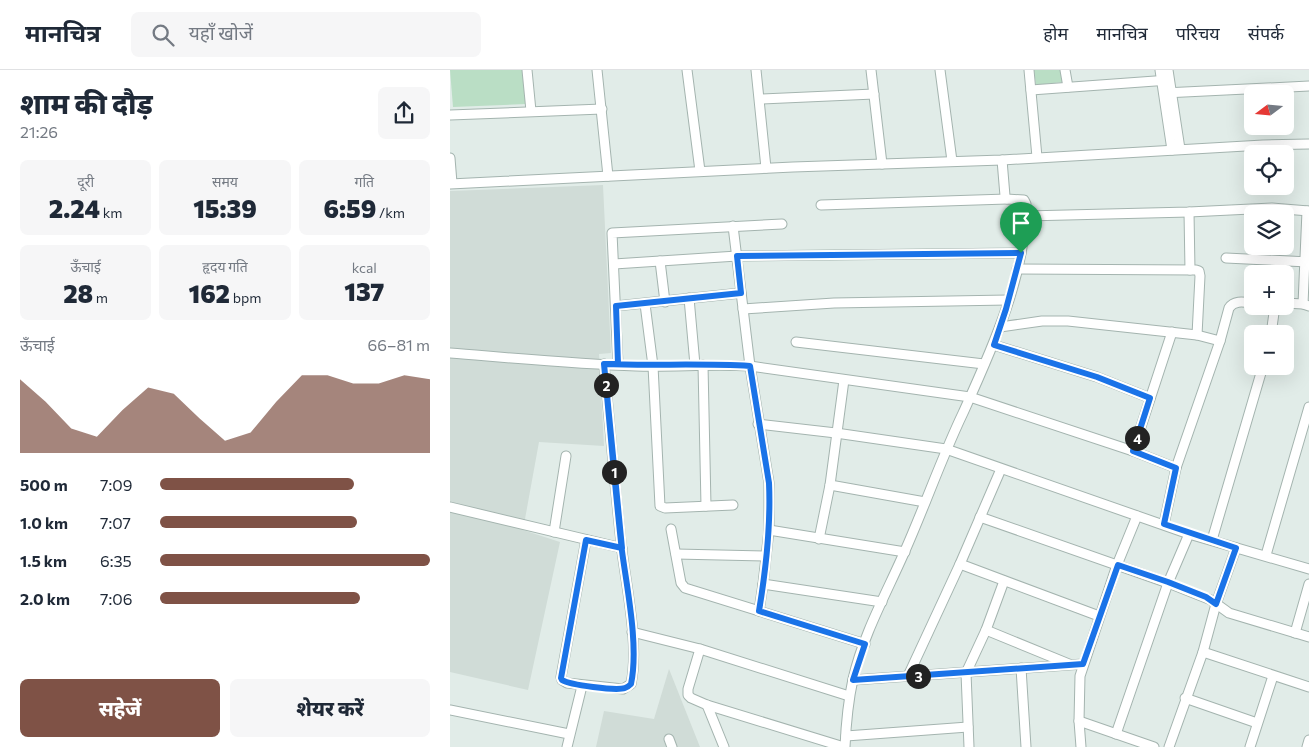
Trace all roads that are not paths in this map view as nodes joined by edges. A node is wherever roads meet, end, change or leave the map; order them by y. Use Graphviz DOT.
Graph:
graph roads {
  1 [pos="527,70"];
  2 [pos="597,70"];
  3 [pos="687,70"];
  4 [pos="756,70"];
  5 [pos="871,70"];
  6 [pos="940,70"];
  7 [pos="1029,70"];
  8 [pos="1065,70"];
  9 [pos="1160,70"];
  10 [pos="1168,70"];
  11 [pos="1166,81"];
  12 [pos="1309,86"];
  13 [pos="1068,87"];
  14 [pos="1031,90"];
  15 [pos="1167,93"];
  16 [pos="874,94"];
  17 [pos="760,99"];
  18 [pos="602,109"];
  19 [pos="531,111"];
  20 [pos="450,115"];
  21 [pos="1309,144"];
  22 [pos="1176,149"];
  23 [pos="1037,157"];
  24 [pos="450,158"];
  25 [pos="1002,160"];
  26 [pos="952,161"];
  27 [pos="882,164"];
  28 [pos="766,168"];
  29 [pos="700,171"];
  30 [pos="608,176"];
  31 [pos="451,183"];
  32 [pos="1008,199"];
  33 [pos="821,205"];
  34 [pos="1308,211"];
  35 [pos="1189,212"];
  36 [pos="1026,216"];
  37 [pos="782,224"];
  38 [pos="733,226"];
  39 [pos="1021,253"];
  40 [pos="737,256"];
  41 [pos="1226,258"];
  42 [pos="660,261"];
  43 [pos="1307,262"];
  44 [pos="614,264"];
  45 [pos="1017,269"];
  46 [pos="1190,270"];
  47 [pos="741,293"];
  48 [pos="690,298"];
  49 [pos="1008,300"];
  50 [pos="665,302"];
  51 [pos="1244,303"];
  52 [pos="645,304"];
  53 [pos="1306,305"];
  54 [pos="616,306"];
  55 [pos="743,309"];
  56 [pos="1000,327"];
  57 [pos="1172,332"];
  58 [pos="1197,335"];
  59 [pos="1220,340"];
  60 [pos="796,342"];
  61 [pos="994,345"];
  62 [pos="450,353"];
  63 [pos="604,364"];
  64 [pos="618,364"];
  65 [pos="984,364"];
  66 [pos="699,365"];
  67 [pos="653,366"];
  68 [pos="750,366"];
  69 [pos="1260,375"];
  70 [pos="844,380"];
  71 [pos="970,397"];
  72 [pos="1150,398"];
  73 [pos="1309,407"];
  74 [pos="758,424"];
  75 [pos="836,433"];
  76 [pos="946,449"];
  77 [pos="1133,451"];
  78 [pos="566,456"];
  79 [pos="1176,468"];
  80 [pos="1001,469"];
  81 [pos="830,485"];
  82 [pos="925,502"];
  83 [pos="733,505"];
  84 [pos="706,506"];
  85 [pos="450,507"];
  86 [pos="1137,516"];
  87 [pos="980,517"];
  88 [pos="1164,524"];
  89 [pos="671,529"];
  90 [pos="769,530"];
  91 [pos="554,532"];
  92 [pos="1189,534"];
  93 [pos="819,539"];
  94 [pos="586,540"];
  95 [pos="1212,540"];
  96 [pos="622,548"];
  97 [pos="1236,548"];
  98 [pos="905,552"];
  99 [pos="676,554"];
  100 [pos="1266,555"];
  101 [pos="766,556"];
  102 [pos="960,564"];
  103 [pos="1118,565"];
  104 [pos="1309,569"];
  105 [pos="1004,581"];
  106 [pos="1168,582"];
  107 [pos="764,584"];
  108 [pos="1309,584"];
  109 [pos="882,602"];
  110 [pos="1216,604"];
  111 [pos="759,611"];
  112 [pos="1099,616"];
  113 [pos="986,630"];
  114 [pos="632,632"];
  115 [pos="1295,633"];
  116 [pos="1309,637"];
  117 [pos="865,644"];
  118 [pos="700,649"];
  119 [pos="1202,652"];
  120 [pos="1083,664"];
  121 [pos="1071,665"];
  122 [pos="1021,668"];
  123 [pos="966,673"];
  124 [pos="908,676"];
  125 [pos="1273,676"];
  126 [pos="853,680"];
  127 [pos="582,686"];
  128 [pos="1309,687"];
  129 [pos="850,696"];
  130 [pos="1185,698"];
  131 [pos="707,705"];
  132 [pos="450,710"];
  133 [pos="1079,721"];
  134 [pos="1257,723"];
  135 [pos="968,727"];
  136 [pos="570,734"];
  137 [pos="1116,734"];
  138 [pos="846,736"];
  139 [pos="1309,740"];
  140 [pos="567,747"];
  141 [pos="724,747"];
  142 [pos="845,747"];
  143 [pos="969,747"];
  144 [pos="1026,747"];
  145 [pos="1081,747"];
  146 [pos="1154,747"];
  147 [pos="1169,747"];
  148 [pos="1250,747"];
  149 [pos="1307,747"];
  1 -- 19 [label="street"];
  2 -- 18 [label="street"];
  3 -- 29 [label="street"];
  4 -- 17 [label="street"];
  5 -- 16 [label="street"];
  6 -- 26 [label="street"];
  7 -- 14 [label="street"];
  8 -- 13 [label="street"];
  9 -- 11 [label="street"];
  10 -- 11 [label="street"];
  11 -- 13 [label="street"];
  11 -- 15 [label="street"];
  12 -- 15 [label="street"];
  13 -- 14 [label="street"];
  14 -- 23 [label="street"];
  15 -- 22 [label="street"];
  16 -- 17 [label="street"];
  16 -- 27 [label="street"];
  17 -- 28 [label="street"];
  18 -- 19 [label="street"];
  18 -- 30 [label="street"];
  19 -- 20 [label="street"];
  21 -- 22 [label="street"];
  22 -- 23 [label="street"];
  23 -- 25 [label="street"];
  24 -- 31 [label="street"];
  25 -- 26 [label="street"];
  25 -- 32 [label="street"];
  26 -- 27 [label="street"];
  27 -- 28 [label="street"];
  28 -- 29 [label="street"];
  29 -- 30 [label="street"];
  30 -- 31 [label="street"];
  32 -- 33 [label="street"];
  32 -- 36 [label="street"];
  34 -- 35 [label="street"];
  34 -- 43 [label="street"];
  35 -- 36 [label="street"];
  35 -- 46 [label="street"];
  36 -- 39 [label="street"];
  37 -- 38 [label="street"];
  38 -- 40 [label="street"];
  38 -- 44 [label="street"];
  39 -- 40 [label="street"];
  39 -- 45 [label="street"];
  40 -- 42 [label="street"];
  40 -- 47 [label="street"];
  41 -- 43 [label="street"];
  42 -- 44 [label="street"];
  42 -- 50 [label="street"];
  43 -- 53 [label="street"];
  44 -- 54 [label="street"];
  45 -- 46 [label="street"];
  45 -- 49 [label="street"];
  46 -- 58 [label="street"];
  47 -- 48 [label="street"];
  47 -- 55 [label="street"];
  48 -- 50 [label="street"];
  48 -- 66 [label="street"];
  49 -- 55 [label="street"];
  49 -- 56 [label="street"];
  50 -- 52 [label="street"];
  51 -- 59 [label="street"];
  52 -- 54 [label="street"];
  52 -- 67 [label="street"];
  54 -- 64 [label="street"];
  55 -- 68 [label="street"];
  56 -- 57 [label="street"];
  56 -- 61 [label="street"];
  57 -- 58 [label="street"];
  57 -- 72 [label="street"];
  58 -- 59 [label="street"];
  59 -- 79 [label="street"];
  60 -- 65 [label="street"];
  61 -- 65 [label="street"];
  61 -- 72 [label="street"];
  62 -- 63 [label="street"];
  63 -- 64 [label="street"];
  63 -- 96 [label="street"];
  64 -- 67 [label="street"];
  65 -- 71 [label="street"];
  66 -- 67 [label="street"];
  66 -- 68 [label="street"];
  66 -- 84 [label="street"];
  67 -- 84 [label="street"];
  68 -- 70 [label="street"];
  68 -- 74 [label="street"];
  69 -- 95 [label="street"];
  70 -- 71 [label="street"];
  70 -- 75 [label="street"];
  71 -- 76 [label="street"];
  71 -- 77 [label="street"];
  72 -- 77 [label="street"];
  73 -- 100 [label="street"];
  74 -- 75 [label="street"];
  74 -- 90 [label="street"];
  75 -- 76 [label="street"];
  75 -- 81 [label="street"];
  76 -- 80 [label="street"];
  76 -- 82 [label="street"];
  77 -- 79 [label="street"];
  78 -- 91 [label="street"];
  79 -- 88 [label="street"];
  80 -- 86 [label="street"];
  80 -- 87 [label="street"];
  81 -- 82 [label="street"];
  81 -- 93 [label="street"];
  82 -- 98 [label="street"];
  83 -- 84 [label="street"];
  85 -- 91 [label="street"];
  86 -- 88 [label="street"];
  86 -- 103 [label="street"];
  87 -- 102 [label="street"];
  87 -- 103 [label="street"];
  88 -- 92 [label="street"];
  89 -- 99 [label="street"];
  90 -- 93 [label="street"];
  90 -- 101 [label="street"];
  91 -- 94 [label="street"];
  92 -- 95 [label="street"];
  92 -- 106 [label="street"];
  93 -- 98 [label="street"];
  94 -- 96 [label="street"];
  94 -- 127 [label="street"];
  95 -- 97 [label="street"];
  96 -- 114 [label="street"];
  97 -- 100 [label="street"];
  97 -- 110 [label="street"];
  98 -- 109 [label="street"];
  99 -- 101 [label="street"];
  99 -- 111 [label="street"];
  100 -- 104 [label="street"];
  101 -- 107 [label="street"];
  102 -- 105 [label="street"];
  102 -- 124 [label="street"];
  103 -- 106 [label="street"];
  103 -- 112 [label="street"];
  105 -- 112 [label="street"];
  105 -- 113 [label="street"];
  106 -- 110 [label="street"];
  106 -- 137 [label="street"];
  107 -- 109 [label="street"];
  107 -- 111 [label="street"];
  108 -- 115 [label="street"];
  109 -- 117 [label="street"];
  110 -- 115 [label="street"];
  110 -- 119 [label="street"];
  111 -- 117 [label="street"];
  112 -- 120 [label="street"];
  113 -- 121 [label="street"];
  113 -- 123 [label="street"];
  114 -- 118 [label="street"];
  114 -- 127 [label="street"];
  115 -- 116 [label="street"];
  117 -- 126 [label="street"];
  118 -- 129 [label="street"];
  118 -- 131 [label="street"];
  119 -- 125 [label="street"];
  119 -- 130 [label="street"];
  120 -- 121 [label="street"];
  120 -- 133 [label="street"];
  121 -- 122 [label="street"];
  122 -- 123 [label="street"];
  122 -- 144 [label="street"];
  123 -- 124 [label="street"];
  123 -- 135 [label="street"];
  124 -- 126 [label="street"];
  125 -- 128 [label="street"];
  125 -- 134 [label="street"];
  126 -- 129 [label="street"];
  127 -- 136 [label="street"];
  129 -- 138 [label="street"];
  130 -- 134 [label="street"];
  130 -- 147 [label="street"];
  131 -- 141 [label="street"];
  131 -- 142 [label="street"];
  132 -- 136 [label="street"];
  133 -- 137 [label="street"];
  133 -- 145 [label="street"];
  134 -- 148 [label="street"];
  135 -- 138 [label="street"];
  135 -- 143 [label="street"];
  136 -- 140 [label="street"];
  137 -- 146 [label="street"];
  138 -- 142 [label="street"];
  139 -- 149 [label="street"];
}
